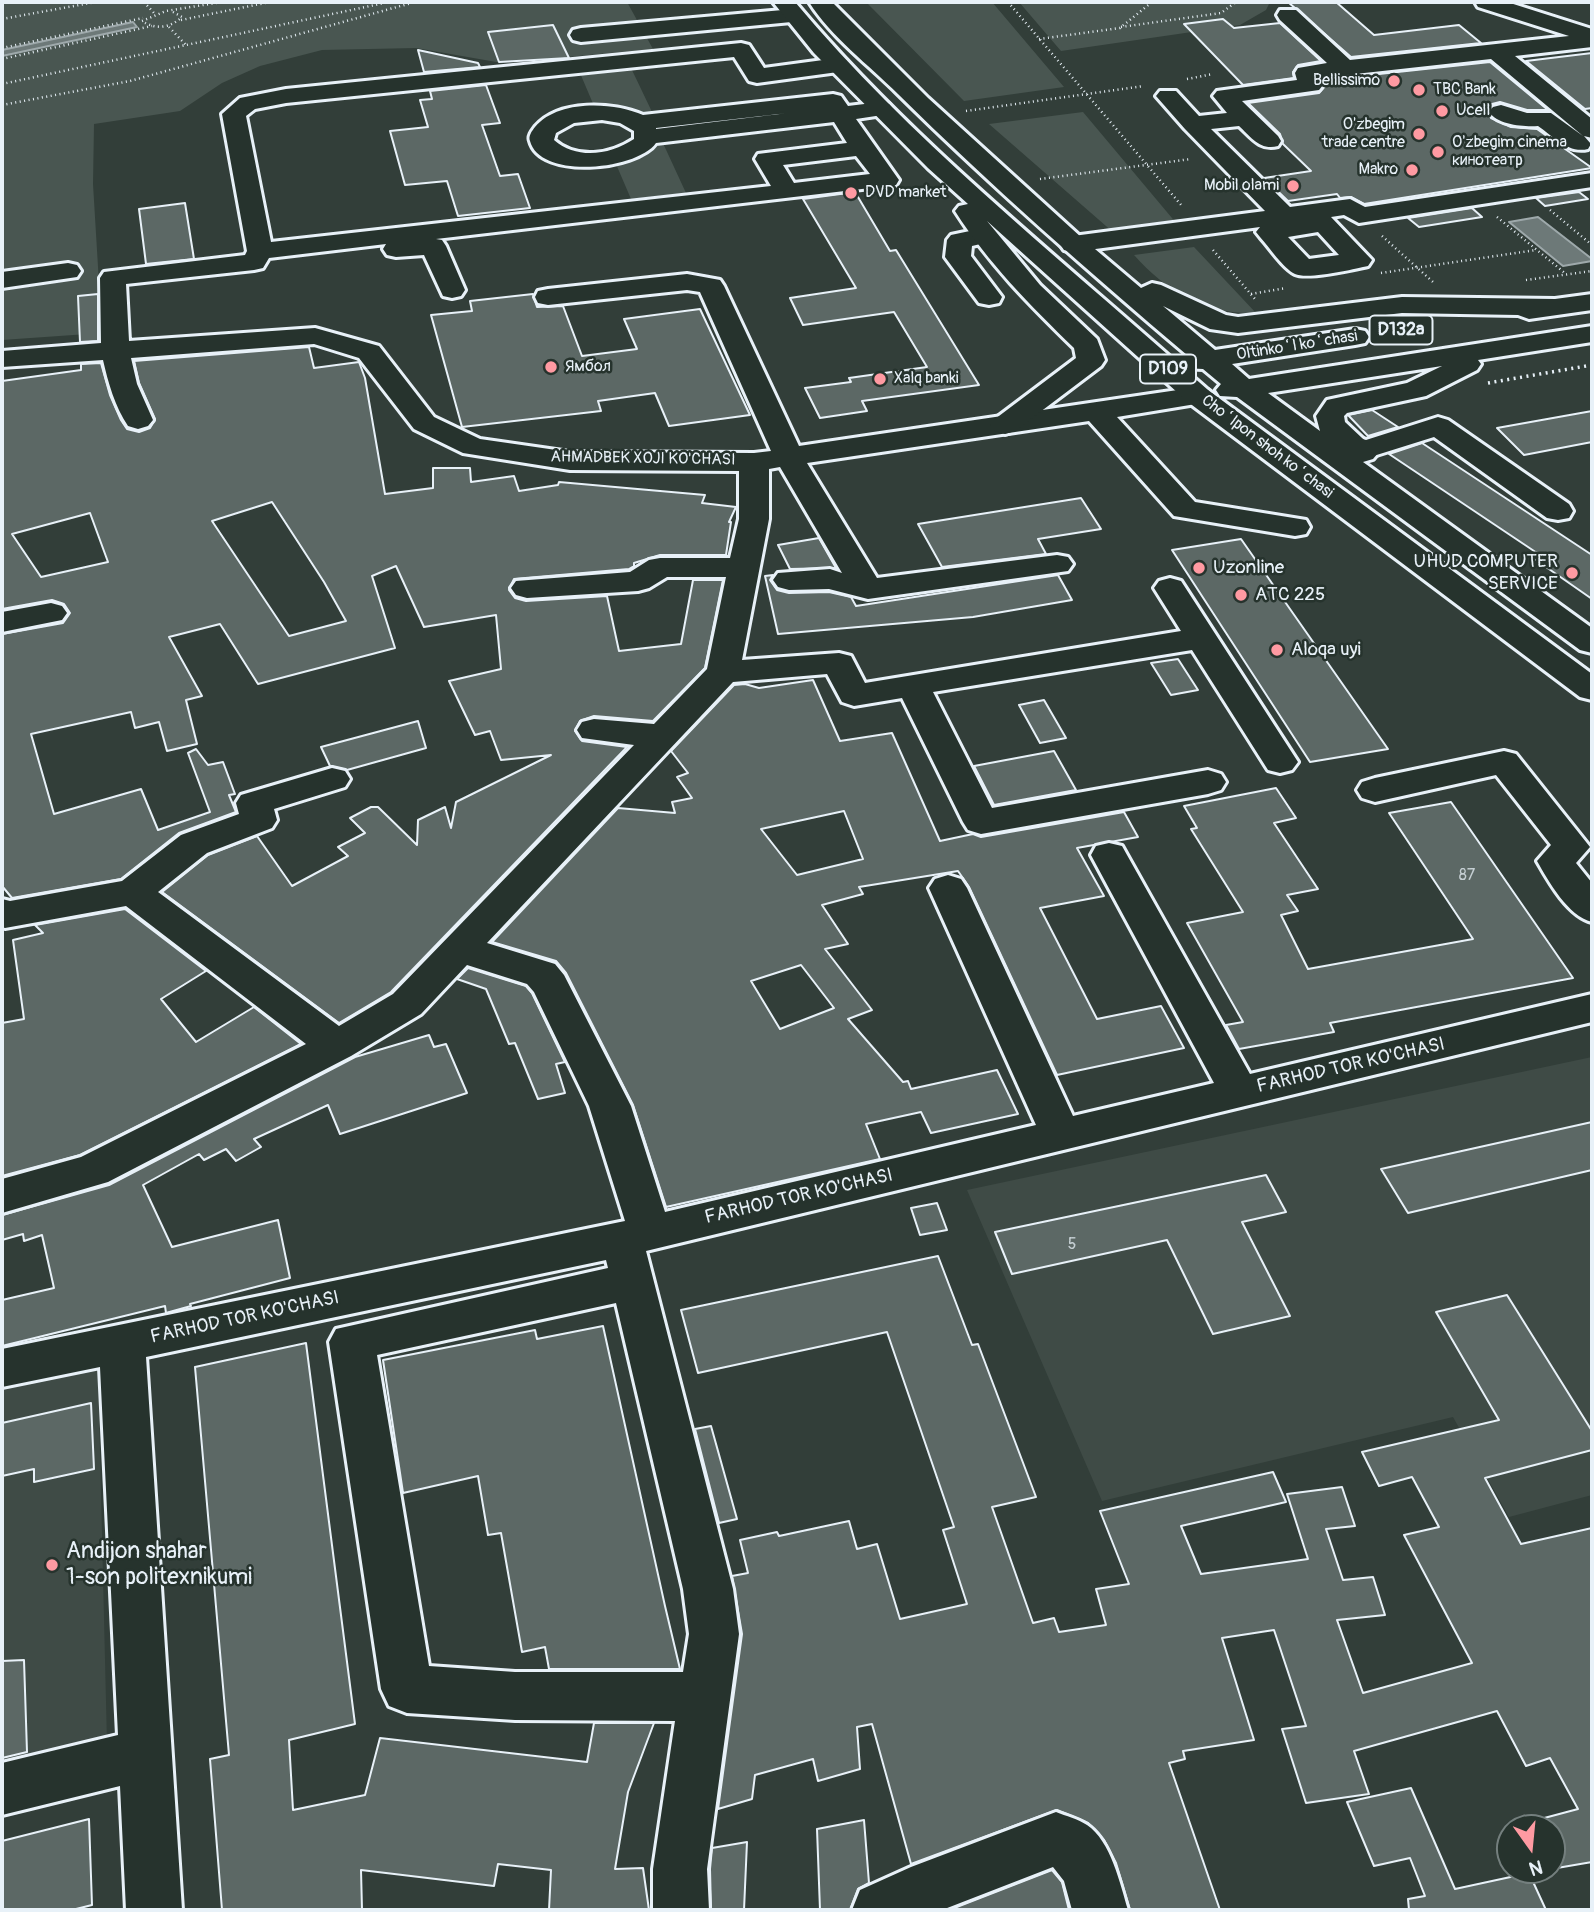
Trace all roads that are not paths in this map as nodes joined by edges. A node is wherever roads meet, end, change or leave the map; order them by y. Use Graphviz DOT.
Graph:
graph roads {
  1 [pos="820,2"];
  2 [pos="1486,2"];
  3 [pos="1522,2"];
  4 [pos="789,9"];
  5 [pos="1288,15"];
  6 [pos="1592,27"];
  7 [pos="581,35"];
  8 [pos="1592,38"];
  9 [pos="874,58"];
  10 [pos="1494,58"];
  11 [pos="838,65"];
  12 [pos="1345,67"];
  13 [pos="1168,96"];
  14 [pos="881,109"];
  15 [pos="1501,112"];
  16 [pos="841,114"];
  17 [pos="1244,118"];
  18 [pos="1193,124"];
  19 [pos="642,130"];
  20 [pos="1592,131"];
  21 [pos="1592,140"];
  22 [pos="1269,141"];
  23 [pos="862,148"];
  24 [pos="1592,152"];
  25 [pos="937,163"];
  26 [pos="1592,180"];
  27 [pos="787,192"];
  28 [pos="1317,218"];
  29 [pos="1276,224"];
  30 [pos="984,236"];
  31 [pos="1083,250"];
  32 [pos="257,257"];
  33 [pos="68,271"];
  34 [pos="2,280"];
  35 [pos="452,290"];
  36 [pos="548,297"];
  37 [pos="989,297"];
  38 [pos="1592,302"];
  39 [pos="1554,307"];
  40 [pos="1592,334"];
  41 [pos="1563,339"];
  42 [pos="1592,344"];
  43 [pos="1492,350"];
  44 [pos="115,351"];
  45 [pos="2,359"];
  46 [pos="1204,377"];
  47 [pos="1243,388"];
  48 [pos="1097,412"];
  49 [pos="138,420"];
  50 [pos="1005,425"];
  51 [pos="1352,445"];
  52 [pos="771,459"];
  53 [pos="1558,511"];
  54 [pos="1295,527"];
  55 [pos="1057,564"];
  56 [pos="743,568"];
  57 [pos="1496,573"];
  58 [pos="789,580"];
  59 [pos="527,588"];
  60 [pos="1170,588"];
  61 [pos="868,589"];
  62 [pos="51,613"];
  63 [pos="2,622"];
  64 [pos="1202,638"];
  65 [pos="1592,643"];
  66 [pos="723,672"];
  67 [pos="913,686"];
  68 [pos="1592,690"];
  69 [pos="594,730"];
  70 [pos="661,736"];
  71 [pos="1280,762"];
  72 [pos="332,779"];
  73 [pos="1208,782"];
  74 [pos="1375,790"];
  75 [pos="1109,855"];
  76 [pos="948,888"];
  77 [pos="134,892"];
  78 [pos="1592,909"];
  79 [pos="2,912"];
  80 [pos="461,949"];
  81 [pos="1592,1008"];
  82 [pos="337,1046"];
  83 [pos="1240,1093"];
  84 [pos="1061,1135"];
  85 [pos="2,1196"];
  86 [pos="635,1251"];
  87 [pos="122,1343"];
  88 [pos="2,1368"];
  89 [pos="705,1697"];
  90 [pos="147,1754"];
  91 [pos="2,1789"];
  92 [pos="154,1910"];
  93 [pos="681,1910"];
  94 [pos="880,1910"];
  95 [pos="1100,1910"];
  1 -- 9 [label="main road, Choʻlpon shoh koʻchasi / D109"];
  2 -- 8 [label="main road"];
  3 -- 6 [label="main road"];
  4 -- 7 [label="main road"];
  4 -- 11 [label="main road, D109"];
  5 -- 12 [label="main road"];
  8 -- 10 [label="main road"];
  9 -- 11 [label="main road"];
  9 -- 31 [label="main road, Choʻlpon shoh koʻchasi / D109"];
  10 -- 12 [label="main road"];
  10 -- 20 [label="main road"];
  10 -- 21 [label="main road"];
  11 -- 14 [label="main road, D109"];
  11 -- 32 [label="main road"];
  12 -- 17 [label="main road"];
  13 -- 18 [label="main road"];
  14 -- 16 [label="main road"];
  14 -- 25 [label="main road, D109"];
  15 -- 24 [label="main road"];
  16 -- 19 [label="main road"];
  16 -- 23 [label="main road"];
  17 -- 18 [label="main road"];
  17 -- 22 [label="main road"];
  18 -- 29 [label="main road"];
  23 -- 27 [label="main road"];
  23 -- 27 [label="main road"];
  25 -- 30 [label="main road"];
  25 -- 46 [label="main road, D109"];
  26 -- 28 [label="main road"];
  27 -- 32 [label="main road"];
  28 -- 29 [label="main road"];
  28 -- 29 [label="main road"];
  29 -- 31 [label="main road"];
  30 -- 37 [label="main road"];
  30 -- 50 [label="main road"];
  31 -- 39 [label="main road"];
  31 -- 46 [label="main road, Choʻlpon shoh koʻchasi / D109"];
  32 -- 35 [label="main road"];
  32 -- 44 [label="main road"];
  33 -- 34 [label="main road"];
  36 -- 52 [label="main road"];
  38 -- 39 [label="main road, Oltinkoʻl koʻchasi / D132a"];
  39 -- 46 [label="main road, Oltinkoʻl koʻchasi / D132a"];
  40 -- 41 [label="main road, Oltinkoʻl koʻchasi / D132a"];
  41 -- 42 [label="main road"];
  41 -- 43 [label="main road, Oltinkoʻl koʻchasi / D132a"];
  43 -- 47 [label="main road, Oltinkoʻl koʻchasi / D132a"];
  43 -- 51 [label="main road"];
  44 -- 45 [label="main road, AHMADBEK XOJI KO'CHASI"];
  44 -- 49 [label="main road"];
  44 -- 52 [label="main road, AHMADBEK XOJI KO'CHASI"];
  46 -- 47 [label="main road, Oltinkoʻl koʻchasi"];
  46 -- 48 [label="main road, AHMADBEK XOJI KO'CHASI"];
  46 -- 68 [label="main road, Choʻlpon shoh koʻchasi / D109"];
  47 -- 57 [label="main road, Choʻlpon shoh koʻchasi"];
  48 -- 50 [label="main road, AHMADBEK XOJI KO'CHASI"];
  48 -- 54 [label="main road"];
  50 -- 52 [label="main road, AHMADBEK XOJI KO'CHASI"];
  51 -- 53 [label="main road"];
  51 -- 57 [label="main road"];
  52 -- 56 [label="main road"];
  52 -- 61 [label="main road"];
  55 -- 61 [label="main road"];
  56 -- 59 [label="main road"];
  56 -- 66 [label="main road"];
  57 -- 65 [label="main road, Choʻlpon shoh koʻchasi"];
  58 -- 61 [label="main road"];
  60 -- 64 [label="main road"];
  62 -- 63 [label="main road"];
  64 -- 67 [label="main road"];
  64 -- 71 [label="main road"];
  66 -- 67 [label="main road"];
  66 -- 70 [label="main road"];
  67 -- 73 [label="main road"];
  69 -- 70 [label="main road"];
  70 -- 80 [label="main road"];
  72 -- 77 [label="main road"];
  74 -- 78 [label="main road"];
  75 -- 83 [label="main road"];
  76 -- 84 [label="main road"];
  77 -- 79 [label="main road"];
  77 -- 82 [label="main road"];
  80 -- 82 [label="main road"];
  80 -- 86 [label="main road"];
  81 -- 83 [label="main road, FARHOD TOR KO'CHASI"];
  82 -- 85 [label="main road"];
  83 -- 84 [label="main road, FARHOD TOR KO'CHASI"];
  84 -- 86 [label="main road, FARHOD TOR KO'CHASI"];
  86 -- 87 [label="main road, FARHOD TOR KO'CHASI"];
  86 -- 89 [label="main road"];
  86 -- 89 [label="main road"];
  87 -- 88 [label="main road, FARHOD TOR KO'CHASI"];
  87 -- 90 [label="main road"];
  89 -- 93 [label="main road"];
  90 -- 91 [label="main road"];
  90 -- 92 [label="main road"];
  94 -- 95 [label="main road"];
}
